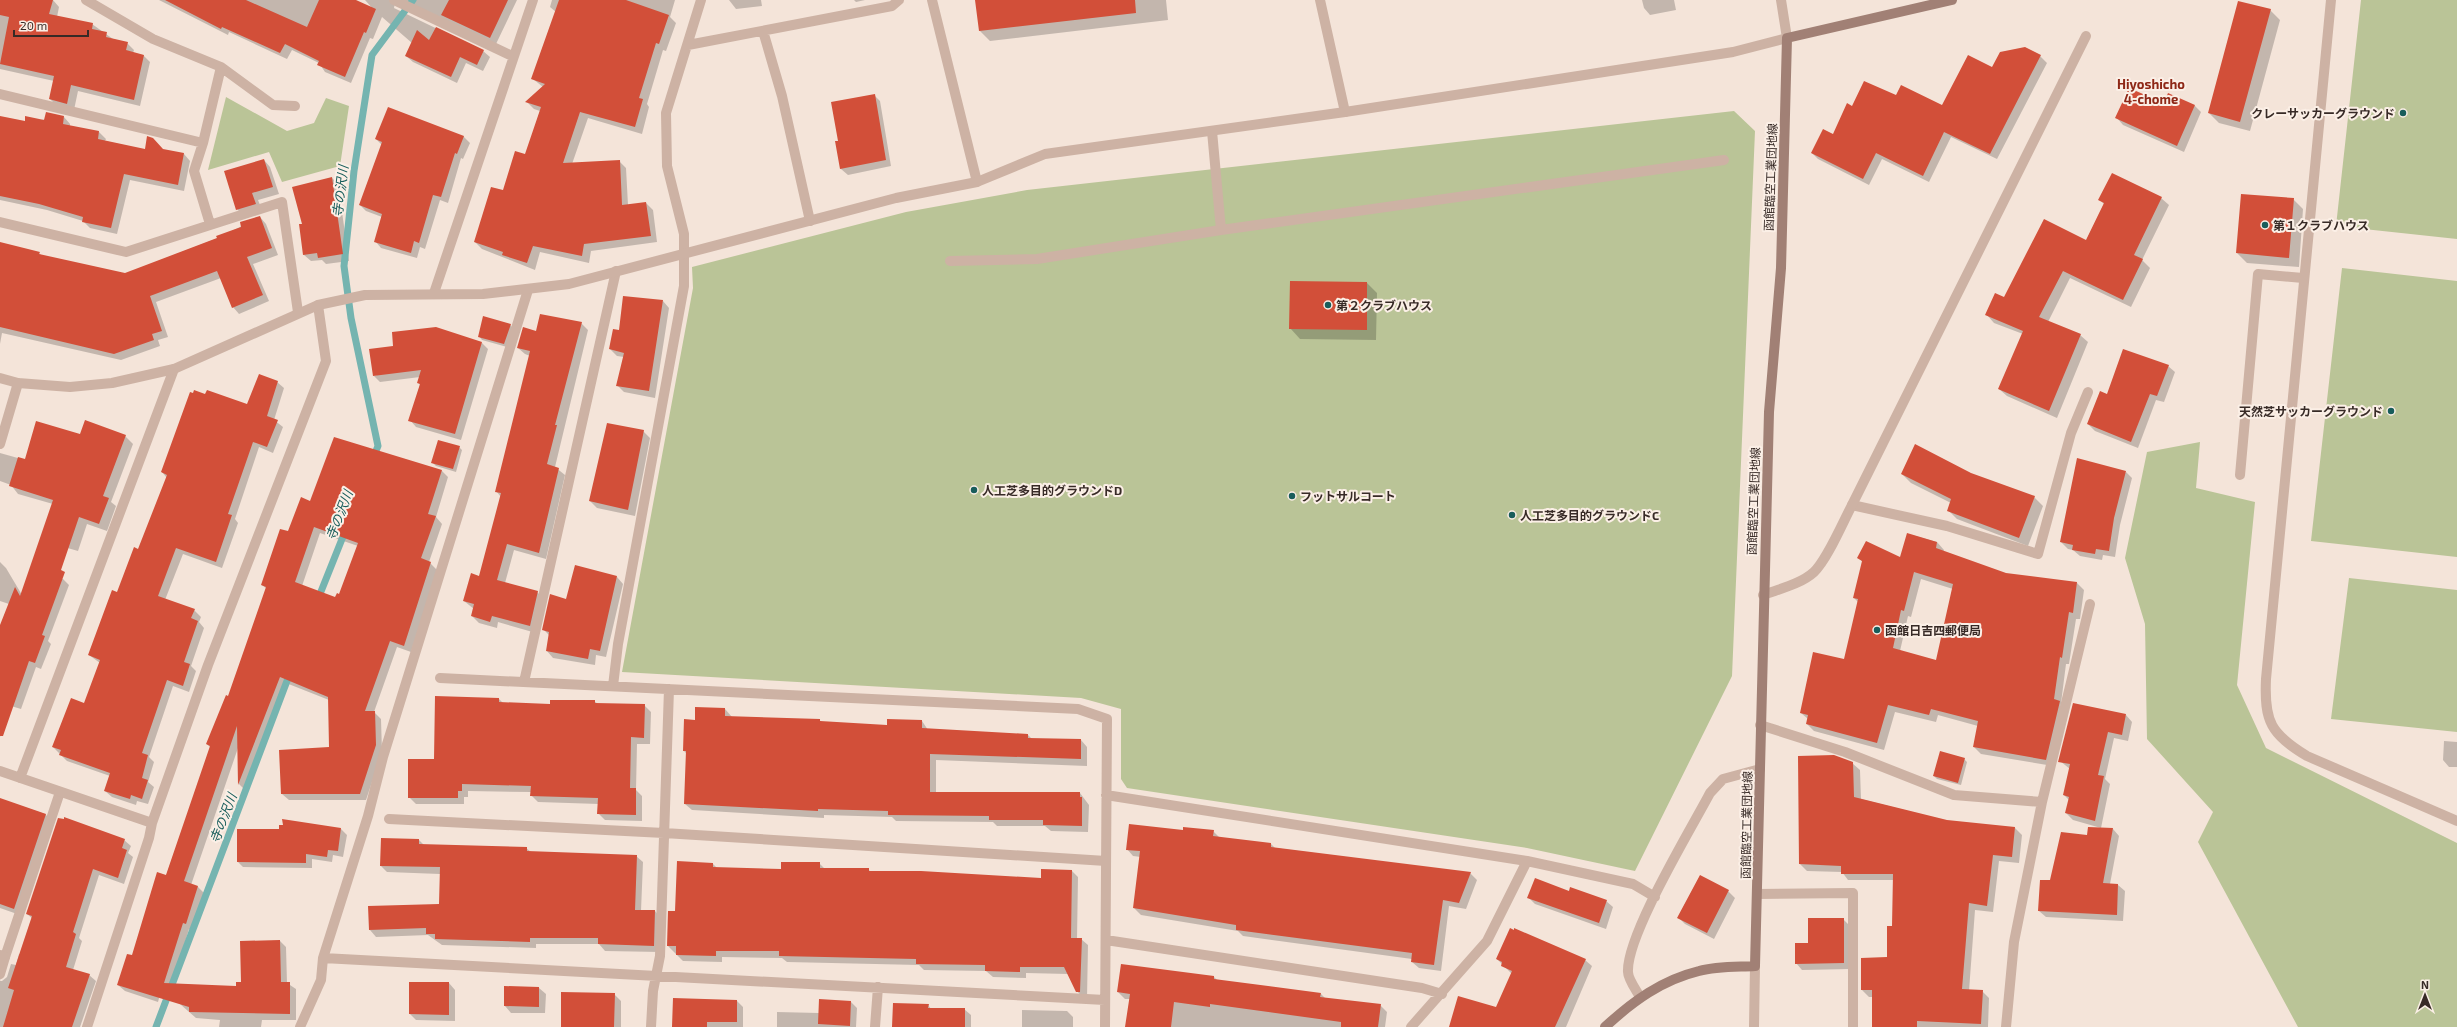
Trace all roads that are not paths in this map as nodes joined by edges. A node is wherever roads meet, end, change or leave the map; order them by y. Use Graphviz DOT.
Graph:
graph roads {
  1 [pos="86,0"];
  2 [pos="532,0"];
  3 [pos="701,0"];
  4 [pos="899,0"];
  5 [pos="932,0"];
  6 [pos="1320,0"];
  7 [pos="1781,0"];
  8 [pos="1952,0"];
  9 [pos="2331,0"];
  10 [pos="396,1"];
  11 [pos="763,31"];
  12 [pos="2086,36"];
  13 [pos="1787,38"];
  14 [pos="688,46"];
  15 [pos="512,56"];
  16 [pos="221,67"];
  17 [pos="0,94"];
  18 [pos="295,106"];
  19 [pos="1345,112"];
  20 [pos="1212,131"];
  21 [pos="203,143"];
  22 [pos="1724,160"];
  23 [pos="977,182"];
  24 [pos="810,221"];
  25 [pos="0,222"];
  26 [pos="210,224"];
  27 [pos="1221,230"];
  28 [pos="683,254"];
  29 [pos="950,261"];
  30 [pos="616,271"];
  31 [pos="2303,278"];
  32 [pos="528,290"];
  33 [pos="434,293"];
  34 [pos="318,305"];
  35 [pos="298,312"];
  36 [pos="174,369"];
  37 [pos="0,378"];
  38 [pos="18,383"];
  39 [pos="2088,392"];
  40 [pos="0,444"];
  41 [pos="2240,475"];
  42 [pos="1852,505"];
  43 [pos="1763,595"];
  44 [pos="2090,604"];
  45 [pos="440,678"];
  46 [pos="524,682"];
  47 [pos="613,686"];
  48 [pos="669,689"];
  49 [pos="1760,725"];
  50 [pos="1760,769"];
  51 [pos="0,771"];
  52 [pos="20,778"];
  53 [pos="60,792"];
  54 [pos="1106,794"];
  55 [pos="2042,802"];
  56 [pos="389,819"];
  57 [pos="2457,821"];
  58 [pos="152,822"];
  59 [pos="664,833"];
  60 [pos="1106,861"];
  61 [pos="1527,861"];
  62 [pos="1757,894"];
  63 [pos="1655,897"];
  64 [pos="1106,940"];
  65 [pos="3,956"];
  66 [pos="323,958"];
  67 [pos="1755,966"];
  68 [pos="0,974"];
  69 [pos="656,975"];
  70 [pos="878,987"];
  71 [pos="1442,994"];
  72 [pos="1640,996"];
  73 [pos="1105,1000"];
  74 [pos="87,1027"];
  75 [pos="300,1027"];
  76 [pos="651,1027"];
  77 [pos="875,1027"];
  78 [pos="1105,1027"];
  79 [pos="1412,1027"];
  80 [pos="1605,1027"];
  81 [pos="1754,1027"];
  82 [pos="1852,1027"];
  83 [pos="2006,1027"];
  1 -- 16 [label="street"];
  2 -- 15 [label="street"];
  3 -- 14 [label="street"];
  4 -- 11 [label="street"];
  5 -- 23 [label="street"];
  6 -- 19 [label="street"];
  7 -- 13 [label="street"];
  8 -- 13 [label="main road"];
  9 -- 31 [label="street"];
  10 -- 15 [label="street"];
  11 -- 14 [label="street"];
  11 -- 24 [label="street"];
  12 -- 42 [label="street"];
  13 -- 19 [label="street"];
  13 -- 43 [label="main road, 函館臨空工業団地線"];
  14 -- 28 [label="street"];
  15 -- 33 [label="street"];
  16 -- 18 [label="street"];
  16 -- 21 [label="street"];
  17 -- 21 [label="street"];
  19 -- 20 [label="street"];
  20 -- 23 [label="street"];
  20 -- 27 [label="street"];
  21 -- 26 [label="street"];
  22 -- 27 [label="street"];
  23 -- 24 [label="street"];
  24 -- 28 [label="street"];
  25 -- 26 [label="street"];
  26 -- 35 [label="street"];
  27 -- 29 [label="street"];
  28 -- 30 [label="street"];
  28 -- 47 [label="street"];
  30 -- 32 [label="street"];
  30 -- 46 [label="street"];
  31 -- 41 [label="street"];
  31 -- 57 [label="street"];
  32 -- 33 [label="street"];
  32 -- 66 [label="street"];
  33 -- 34 [label="street"];
  34 -- 35 [label="street"];
  34 -- 58 [label="street"];
  35 -- 36 [label="street"];
  36 -- 38 [label="street"];
  36 -- 52 [label="street"];
  37 -- 38 [label="street"];
  38 -- 40 [label="street"];
  39 -- 42 [label="street"];
  42 -- 43 [label="street"];
  43 -- 49 [label="main road, 函館臨空工業団地線"];
  44 -- 55 [label="street"];
  45 -- 46 [label="street"];
  46 -- 47 [label="street"];
  47 -- 48 [label="street"];
  48 -- 54 [label="street"];
  48 -- 59 [label="street"];
  49 -- 50 [label="main road, 函館臨空工業団地線"];
  49 -- 55 [label="street"];
  50 -- 62 [label="main road, 函館臨空工業団地線"];
  50 -- 63 [label="street"];
  51 -- 52 [label="street"];
  52 -- 53 [label="street"];
  53 -- 58 [label="street"];
  53 -- 65 [label="street"];
  54 -- 60 [label="street"];
  54 -- 61 [label="street"];
  55 -- 83 [label="street"];
  56 -- 59 [label="street"];
  58 -- 74 [label="street"];
  59 -- 60 [label="street"];
  59 -- 69 [label="street"];
  60 -- 64 [label="street"];
  61 -- 63 [label="street"];
  61 -- 71 [label="street"];
  62 -- 67 [label="main road, 函館臨空工業団地線"];
  62 -- 82 [label="street"];
  63 -- 72 [label="street"];
  64 -- 71 [label="street"];
  64 -- 73 [label="street"];
  65 -- 68 [label="street"];
  66 -- 69 [label="street"];
  66 -- 75 [label="street"];
  67 -- 72 [label="main road"];
  67 -- 81 [label="street"];
  69 -- 70 [label="street"];
  69 -- 76 [label="street"];
  70 -- 73 [label="street"];
  70 -- 77 [label="street"];
  71 -- 79 [label="street"];
  72 -- 80 [label="main road"];
  73 -- 78 [label="street"];
}
